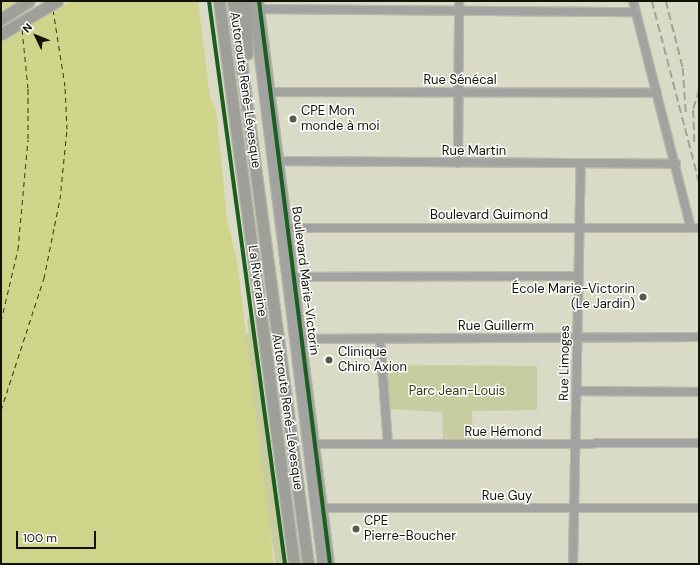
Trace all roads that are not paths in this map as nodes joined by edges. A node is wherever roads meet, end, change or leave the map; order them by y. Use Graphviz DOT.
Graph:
graph roads {
  1 [pos="29,1"];
  2 [pos="57,1"];
  3 [pos="219,1"];
  4 [pos="228,1"];
  5 [pos="233,1"];
  6 [pos="244,1"];
  7 [pos="459,1"];
  8 [pos="633,1"];
  9 [pos="256,5"];
  10 [pos="458,10"];
  11 [pos="635,12"];
  12 [pos="1,19"];
  13 [pos="1,34"];
  14 [pos="267,92"];
  15 [pos="458,92"];
  16 [pos="657,93"];
  17 [pos="275,161"];
  18 [pos="458,163"];
  19 [pos="581,164"];
  20 [pos="676,164"];
  21 [pos="284,227"];
  22 [pos="580,228"];
  23 [pos="695,228"];
  24 [pos="579,276"];
  25 [pos="290,277"];
  26 [pos="578,337"];
  27 [pos="699,337"];
  28 [pos="380,338"];
  29 [pos="298,339"];
  30 [pos="577,390"];
  31 [pos="699,392"];
  32 [pos="699,443"];
  33 [pos="311,444"];
  34 [pos="388,444"];
  35 [pos="576,444"];
  36 [pos="319,508"];
  37 [pos="574,508"];
  38 [pos="699,508"];
  39 [pos="294,564"];
  40 [pos="302,564"];
  41 [pos="308,564"];
  42 [pos="313,564"];
  43 [pos="322,564"];
  44 [pos="330,564"];
  45 [pos="573,564"];
  1 -- 12 [label="highway"];
  2 -- 13 [label="highway"];
  3 -- 39 [label="highway, Autoroute René-Lévesque"];
  4 -- 40 [label="highway, Autoroute René-Lévesque"];
  5 -- 41 [label="highway"];
  6 -- 42 [label="highway"];
  7 -- 10 [label="street"];
  8 -- 11 [label="street"];
  9 -- 10 [label="street"];
  9 -- 14 [label="street, Boulevard Marie-Victorin"];
  10 -- 11 [label="street"];
  10 -- 15 [label="street"];
  11 -- 16 [label="street"];
  14 -- 15 [label="street, Rue Sénécal"];
  14 -- 17 [label="street, Boulevard Marie-Victorin"];
  15 -- 16 [label="street, Rue Sénécal"];
  15 -- 18 [label="street"];
  16 -- 20 [label="street"];
  17 -- 18 [label="street, Rue Martin"];
  17 -- 21 [label="street, Boulevard Marie-Victorin"];
  18 -- 19 [label="street, Rue Martin"];
  19 -- 20 [label="street, Rue Martin"];
  19 -- 22 [label="street, Rue Limoges"];
  20 -- 23 [label="street"];
  21 -- 22 [label="street, Boulevard Guimond"];
  21 -- 25 [label="street, Boulevard Marie-Victorin"];
  22 -- 23 [label="street, Boulevard Guimond"];
  22 -- 24 [label="street, Rue Limoges"];
  24 -- 25 [label="street"];
  24 -- 26 [label="street, Rue Limoges"];
  25 -- 29 [label="street, Boulevard Marie-Victorin"];
  26 -- 27 [label="street, Rue Guillerm"];
  26 -- 28 [label="street, Rue Guillerm"];
  26 -- 30 [label="street, Rue Limoges"];
  28 -- 29 [label="street, Rue Guillerm"];
  28 -- 34 [label="street"];
  29 -- 33 [label="street, Boulevard Marie-Victorin"];
  30 -- 31 [label="street"];
  30 -- 35 [label="street, Rue Limoges"];
  32 -- 35 [label="street, Rue Hémond"];
  33 -- 34 [label="street, Rue Hémond"];
  33 -- 36 [label="street, Boulevard Marie-Victorin"];
  34 -- 35 [label="street, Rue Hémond"];
  35 -- 37 [label="street, Rue Limoges"];
  36 -- 37 [label="street, Rue Guy"];
  36 -- 43 [label="street, Boulevard Marie-Victorin"];
  36 -- 44 [label="street, Boulevard Marie-Victorin"];
  37 -- 38 [label="street, Rue Guy"];
  37 -- 45 [label="street, Rue Limoges"];
}
